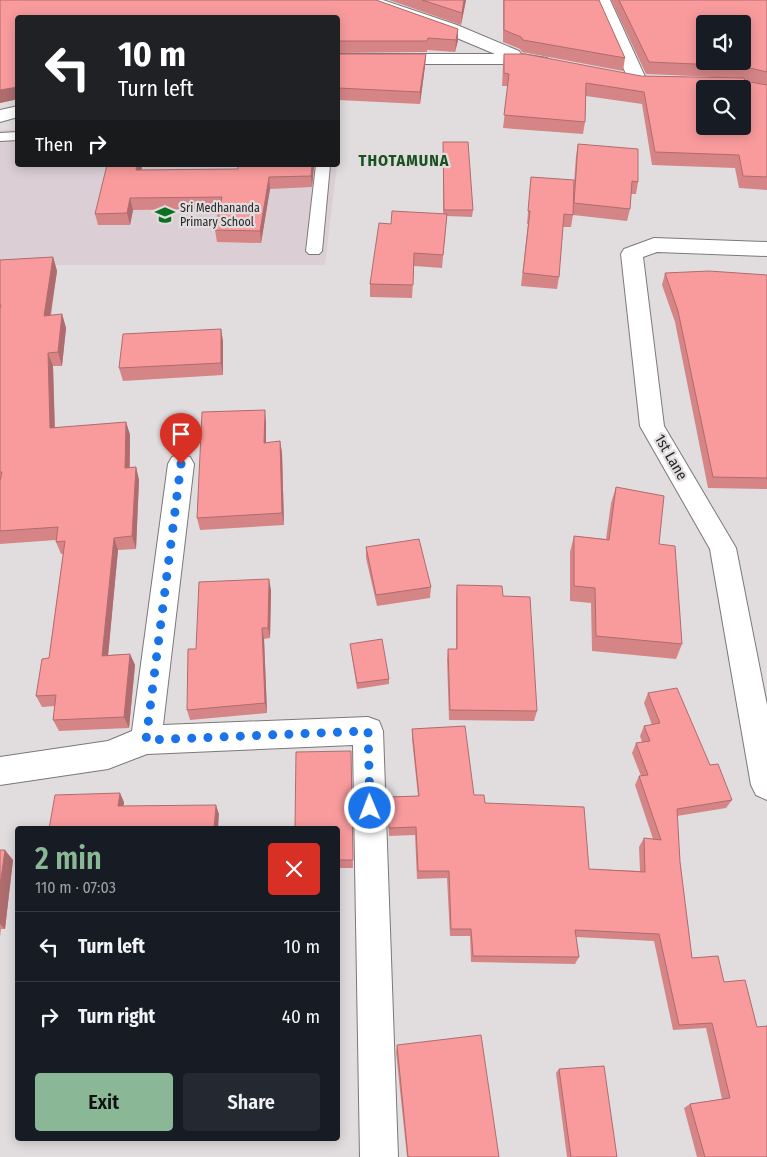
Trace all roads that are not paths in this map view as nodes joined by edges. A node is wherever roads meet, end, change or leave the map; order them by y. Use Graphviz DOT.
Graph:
graph roads {
  1 [pos="367,0"];
  2 [pos="602,0"];
  3 [pos="340,59"];
  4 [pos="524,59"];
  5 [pos="562,66"];
  6 [pos="619,77"];
  7 [pos="638,81"];
  8 [pos="658,82"];
  9 [pos="15,113"];
  10 [pos="0,116"];
  11 [pos="15,136"];
  12 [pos="0,137"];
  13 [pos="323,167"];
  14 [pos="767,249"];
  15 [pos="314,251"];
  16 [pos="181,464"];
  17 [pos="146,740"];
  18 [pos="0,772"];
  19 [pos="767,785"];
  20 [pos="379,1157"];
  1 -- 4 [label="street"];
  2 -- 7 [label="street"];
  3 -- 4 [label="street"];
  4 -- 5 [label="street"];
  6 -- 7 [label="street"];
  7 -- 8 [label="street"];
  9 -- 10 [label="street"];
  11 -- 12 [label="lane"];
  13 -- 15 [label="lane"];
  14 -- 19 [label="street, 1st Lane"];
  16 -- 17 [label="street"];
  17 -- 18 [label="street"];
  17 -- 20 [label="street"];
}
